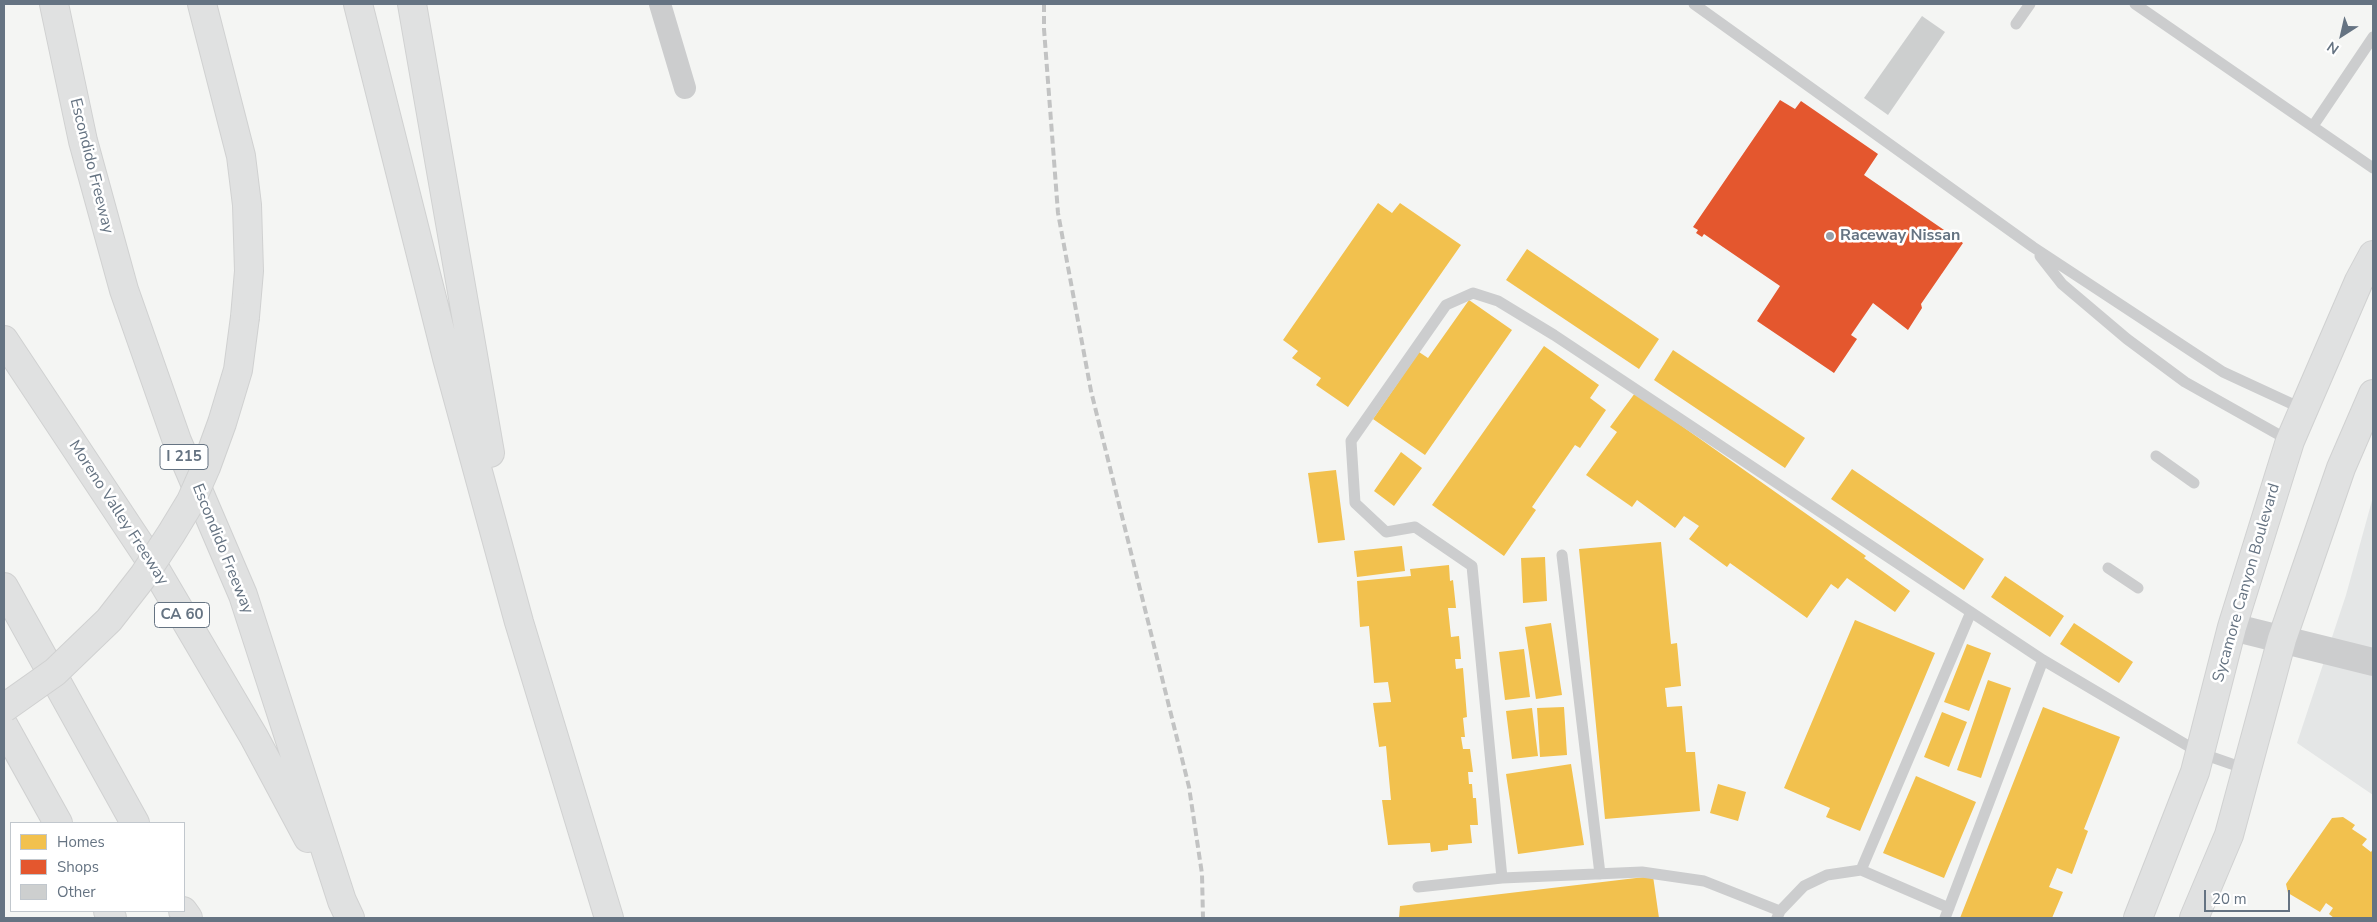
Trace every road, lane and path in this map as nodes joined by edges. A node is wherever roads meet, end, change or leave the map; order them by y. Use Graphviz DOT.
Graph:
graph roads {
  1 [pos="54,4"];
  2 [pos="202,4"];
  3 [pos="358,4"];
  4 [pos="412,4"];
  5 [pos="660,4"];
  6 [pos="1694,4"];
  7 [pos="2030,4"];
  8 [pos="2135,4"];
  9 [pos="2016,24"];
  10 [pos="2373,36"];
  11 [pos="685,88"];
  12 [pos="2313,126"];
  13 [pos="2373,168"];
  14 [pos="2033,247"];
  15 [pos="2373,255"];
  16 [pos="4,340"];
  17 [pos="2373,394"];
  18 [pos="2303,409"];
  19 [pos="2290,441"];
  20 [pos="2156,456"];
  21 [pos="2194,483"];
  22 [pos="1562,555"];
  23 [pos="2108,568"];
  24 [pos="4,587"];
  25 [pos="2138,588"];
  26 [pos="1971,612"];
  27 [pos="519,622"];
  28 [pos="2232,627"];
  29 [pos="2282,639"];
  30 [pos="2043,660"];
  31 [pos="2373,662"];
  32 [pos="4,708"];
  33 [pos="4,726"];
  34 [pos="2200,753"];
  35 [pos="2246,769"];
  36 [pos="57,822"];
  37 [pos="134,822"];
  38 [pos="1861,870"];
  39 [pos="1600,874"];
  40 [pos="1502,878"];
  41 [pos="1418,887"];
  42 [pos="346,910"];
  43 [pos="1947,913"];
  44 [pos="1779,914"];
  45 [pos="609,918"];
  46 [pos="2138,918"];
  47 [pos="2194,918"];
  1 -- 42 [label="main road, Escondido Freeway / I 215"];
  2 -- 32 [label="main road, bridge"];
  3 -- 27 [label="main road"];
  4 -- 27 [label="main road"];
  5 -- 11 [label="street"];
  6 -- 14 [label="lane"];
  7 -- 9 [label="lane"];
  8 -- 12 [label="lane"];
  10 -- 12 [label="lane"];
  12 -- 13 [label="lane"];
  14 -- 18 [label="lane"];
  14 -- 19 [label="lane"];
  15 -- 18 [label="main road, Sycamore Canyon Boulevard"];
  16 -- 42 [label="main road, Moreno Valley Freeway / CA 60"];
  17 -- 29 [label="main road"];
  18 -- 19 [label="main road, Sycamore Canyon Boulevard"];
  19 -- 28 [label="main road, Sycamore Canyon Boulevard"];
  20 -- 21 [label="lane"];
  22 -- 39 [label="lane"];
  23 -- 25 [label="lane"];
  24 -- 37 [label="main road"];
  26 -- 30 [label="lane"];
  26 -- 38 [label="lane"];
  26 -- 40 [label="lane"];
  27 -- 45 [label="main road"];
  28 -- 29 [label="street"];
  28 -- 34 [label="main road, Sycamore Canyon Boulevard"];
  29 -- 31 [label="street"];
  29 -- 35 [label="main road"];
  30 -- 34 [label="lane"];
  30 -- 43 [label="lane"];
  33 -- 36 [label="main road"];
  34 -- 35 [label="lane"];
  34 -- 46 [label="main road, Sycamore Canyon Boulevard"];
  35 -- 47 [label="main road"];
  38 -- 43 [label="lane"];
  38 -- 44 [label="lane"];
  39 -- 40 [label="lane"];
  39 -- 44 [label="lane"];
  40 -- 41 [label="lane"];
}
